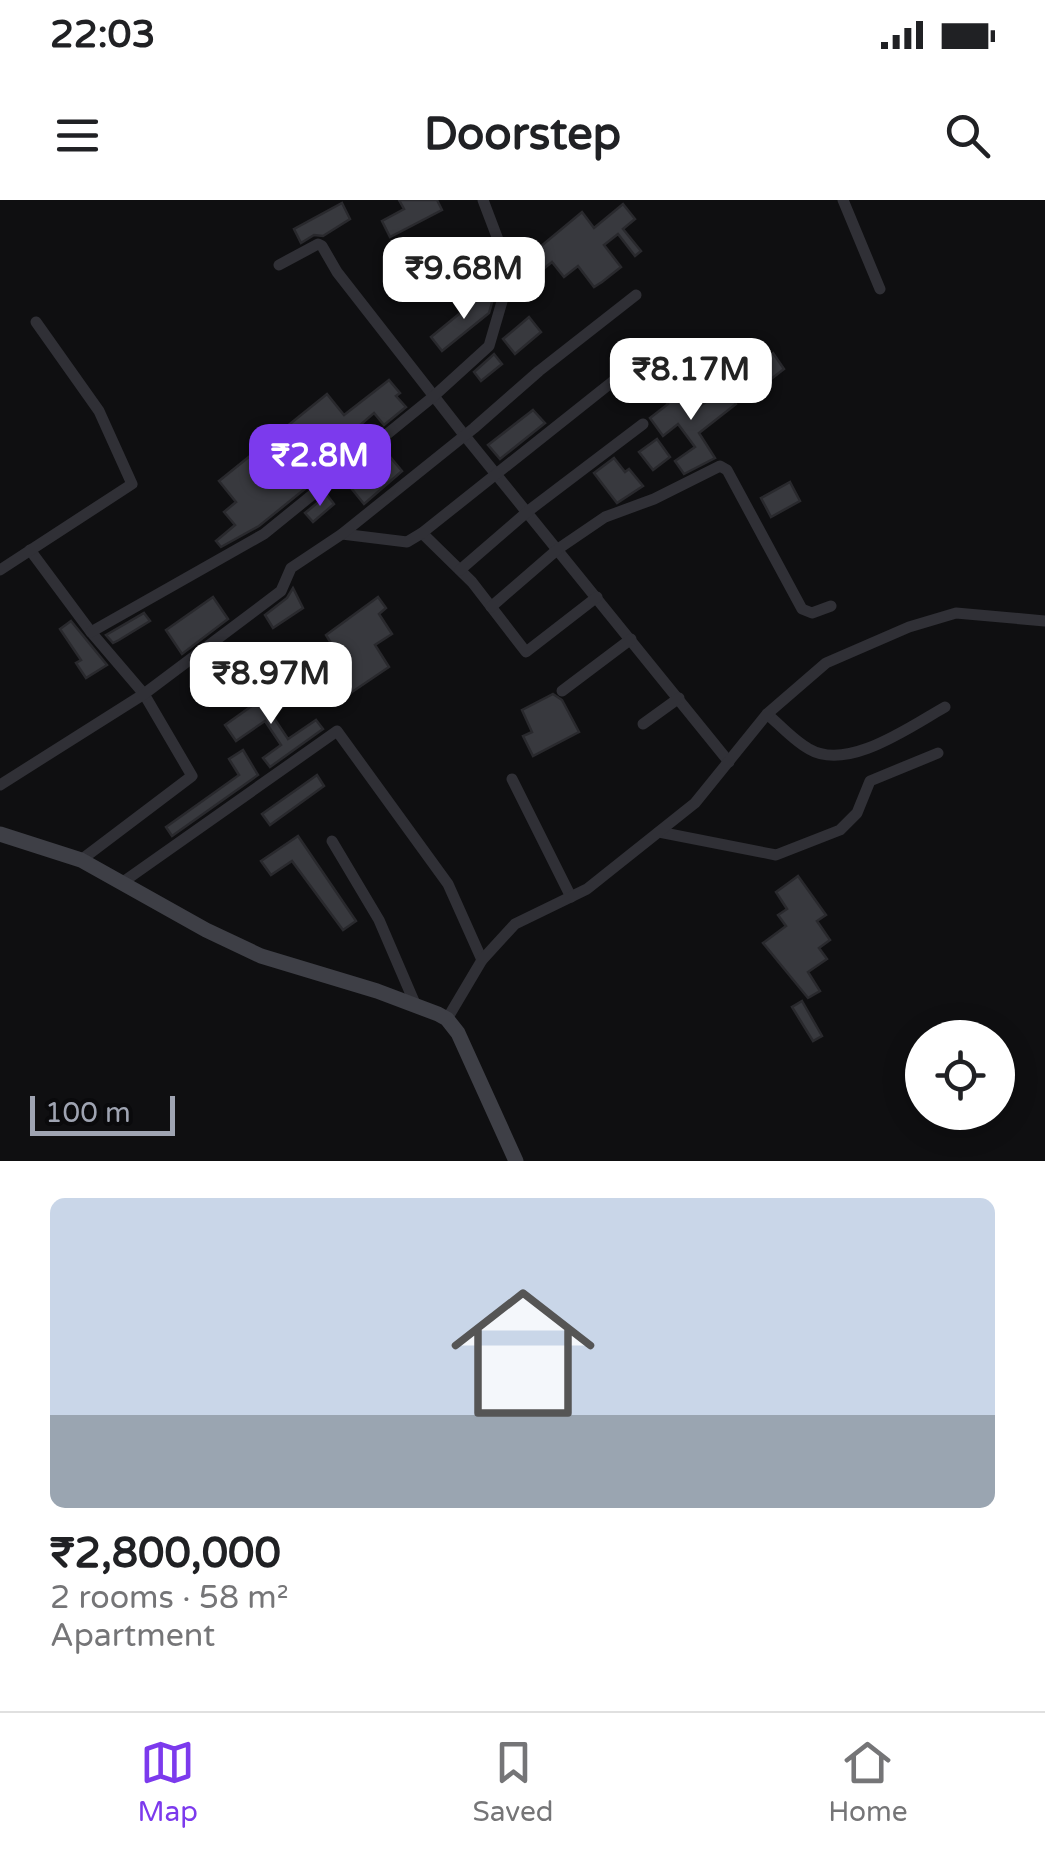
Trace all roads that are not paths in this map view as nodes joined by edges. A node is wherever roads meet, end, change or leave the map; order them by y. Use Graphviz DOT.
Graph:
graph roads {
  1 [pos="484,200"];
  2 [pos="843,200"];
  3 [pos="279,265"];
  4 [pos="880,288"];
  5 [pos="636,295"];
  6 [pos="36,322"];
  7 [pos="646,355"];
  8 [pos="434,396"];
  9 [pos="644,424"];
  10 [pos="465,436"];
  11 [pos="495,473"];
  12 [pos="527,512"];
  13 [pos="422,533"];
  14 [pos="342,534"];
  15 [pos="558,549"];
  16 [pos="30,550"];
  17 [pos="0,570"];
  18 [pos="460,570"];
  19 [pos="597,597"];
  20 [pos="831,606"];
  21 [pos="491,607"];
  22 [pos="1045,621"];
  23 [pos="91,632"];
  24 [pos="632,639"];
  25 [pos="562,691"];
  26 [pos="144,694"];
  27 [pos="678,698"];
  28 [pos="945,707"];
  29 [pos="767,714"];
  30 [pos="643,724"];
  31 [pos="938,753"];
  32 [pos="729,762"];
  33 [pos="512,779"];
  34 [pos="0,785"];
  35 [pos="659,832"];
  36 [pos="0,834"];
  37 [pos="332,841"];
  38 [pos="81,860"];
  39 [pos="123,882"];
  40 [pos="571,897"];
  41 [pos="482,960"];
  42 [pos="416,1006"];
  43 [pos="447,1019"];
  44 [pos="516,1161"];
  1 -- 8 [label="street"];
  2 -- 4 [label="street"];
  3 -- 8 [label="street"];
  5 -- 10 [label="street"];
  6 -- 16 [label="street"];
  7 -- 11 [label="street"];
  8 -- 10 [label="street"];
  8 -- 23 [label="street"];
  9 -- 12 [label="street"];
  10 -- 11 [label="street"];
  10 -- 14 [label="street"];
  11 -- 12 [label="street"];
  11 -- 13 [label="street"];
  12 -- 15 [label="street"];
  12 -- 18 [label="street"];
  13 -- 14 [label="street"];
  13 -- 18 [label="street"];
  14 -- 26 [label="street"];
  15 -- 19 [label="street"];
  15 -- 20 [label="street"];
  15 -- 21 [label="street"];
  16 -- 17 [label="street"];
  16 -- 23 [label="street"];
  18 -- 21 [label="street"];
  19 -- 21 [label="street"];
  19 -- 24 [label="street"];
  22 -- 29 [label="street"];
  23 -- 26 [label="street"];
  24 -- 25 [label="street"];
  24 -- 27 [label="street"];
  26 -- 34 [label="street"];
  26 -- 38 [label="street"];
  27 -- 30 [label="street"];
  27 -- 32 [label="street"];
  28 -- 29 [label="street"];
  29 -- 32 [label="street"];
  31 -- 35 [label="street"];
  32 -- 35 [label="street"];
  33 -- 40 [label="street"];
  35 -- 40 [label="street"];
  36 -- 38 [label="street"];
  37 -- 42 [label="street"];
  38 -- 39 [label="street"];
  39 -- 41 [label="street"];
  39 -- 42 [label="street"];
  40 -- 41 [label="street"];
  41 -- 43 [label="street"];
  42 -- 43 [label="street"];
  43 -- 44 [label="street"];
}
